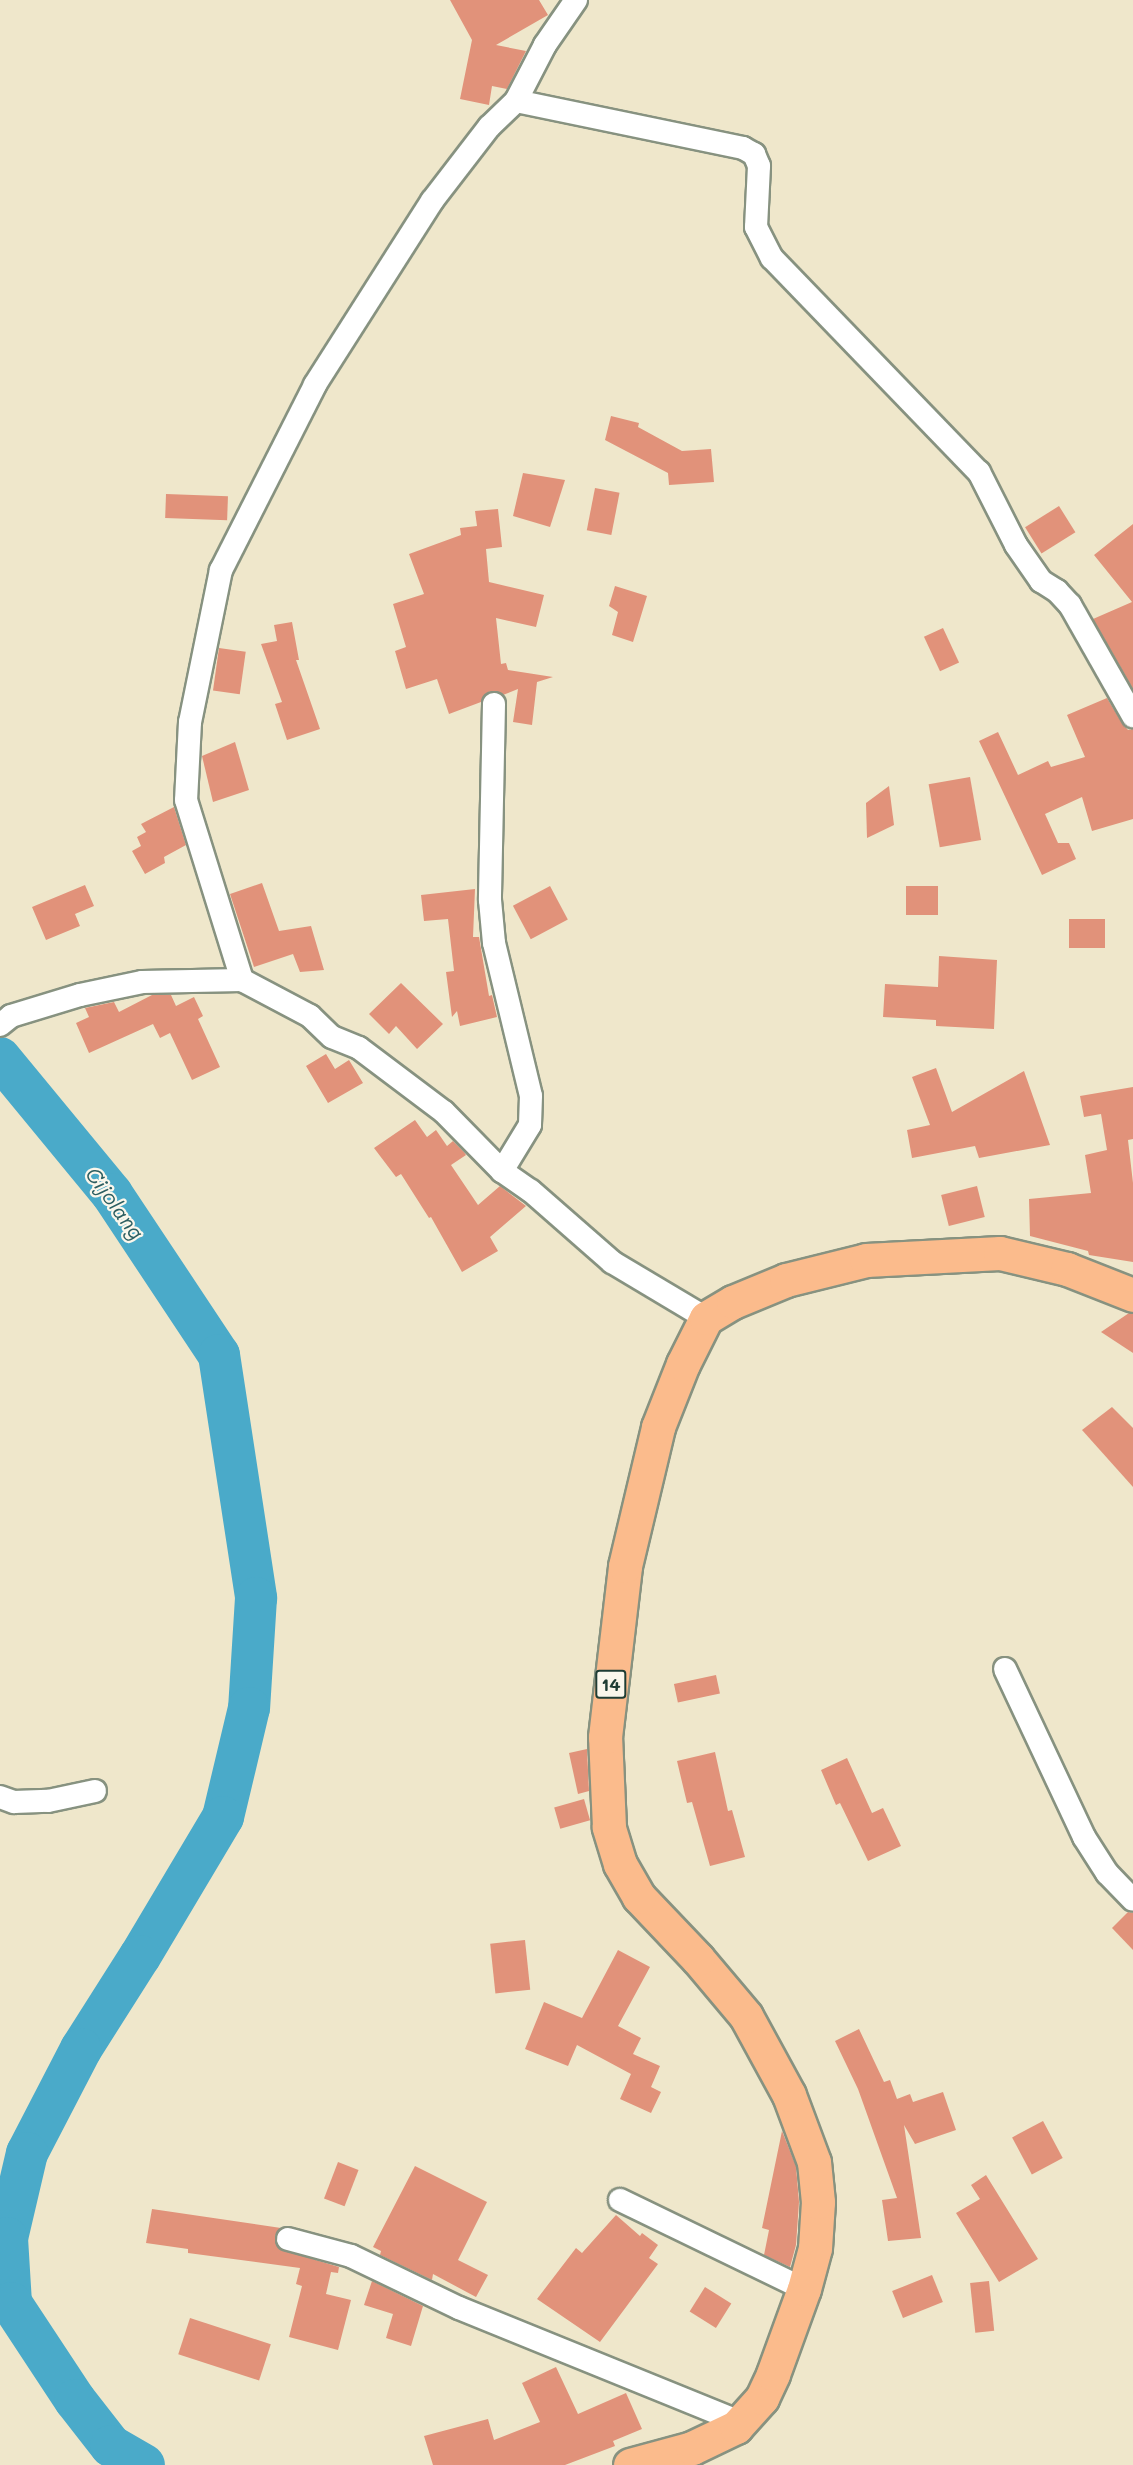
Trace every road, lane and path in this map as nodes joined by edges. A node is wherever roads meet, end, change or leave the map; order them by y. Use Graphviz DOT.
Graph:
graph roads {
  1 [pos="576,0"];
  2 [pos="516,101"];
  3 [pos="494,704"];
  4 [pos="1133,716"];
  5 [pos="242,980"];
  6 [pos="6,1020"];
  7 [pos="502,1171"];
  8 [pos="1133,1295"];
  9 [pos="706,1318"];
  10 [pos="1005,1669"];
  11 [pos="95,1791"];
  12 [pos="0,1797"];
  13 [pos="1133,1900"];
  14 [pos="620,2200"];
  15 [pos="288,2239"];
  16 [pos="804,2289"];
  17 [pos="739,2425"];
  18 [pos="630,2465"];
  1 -- 2 [label="street"];
  2 -- 4 [label="street"];
  2 -- 5 [label="street"];
  3 -- 7 [label="street"];
  5 -- 6 [label="street"];
  5 -- 7 [label="street"];
  7 -- 9 [label="street"];
  8 -- 9 [label="highway"];
  9 -- 16 [label="highway, 14"];
  10 -- 13 [label="street"];
  11 -- 12 [label="street"];
  14 -- 16 [label="street"];
  15 -- 17 [label="street"];
  16 -- 17 [label="highway, 14"];
  17 -- 18 [label="highway, 14"];
}
